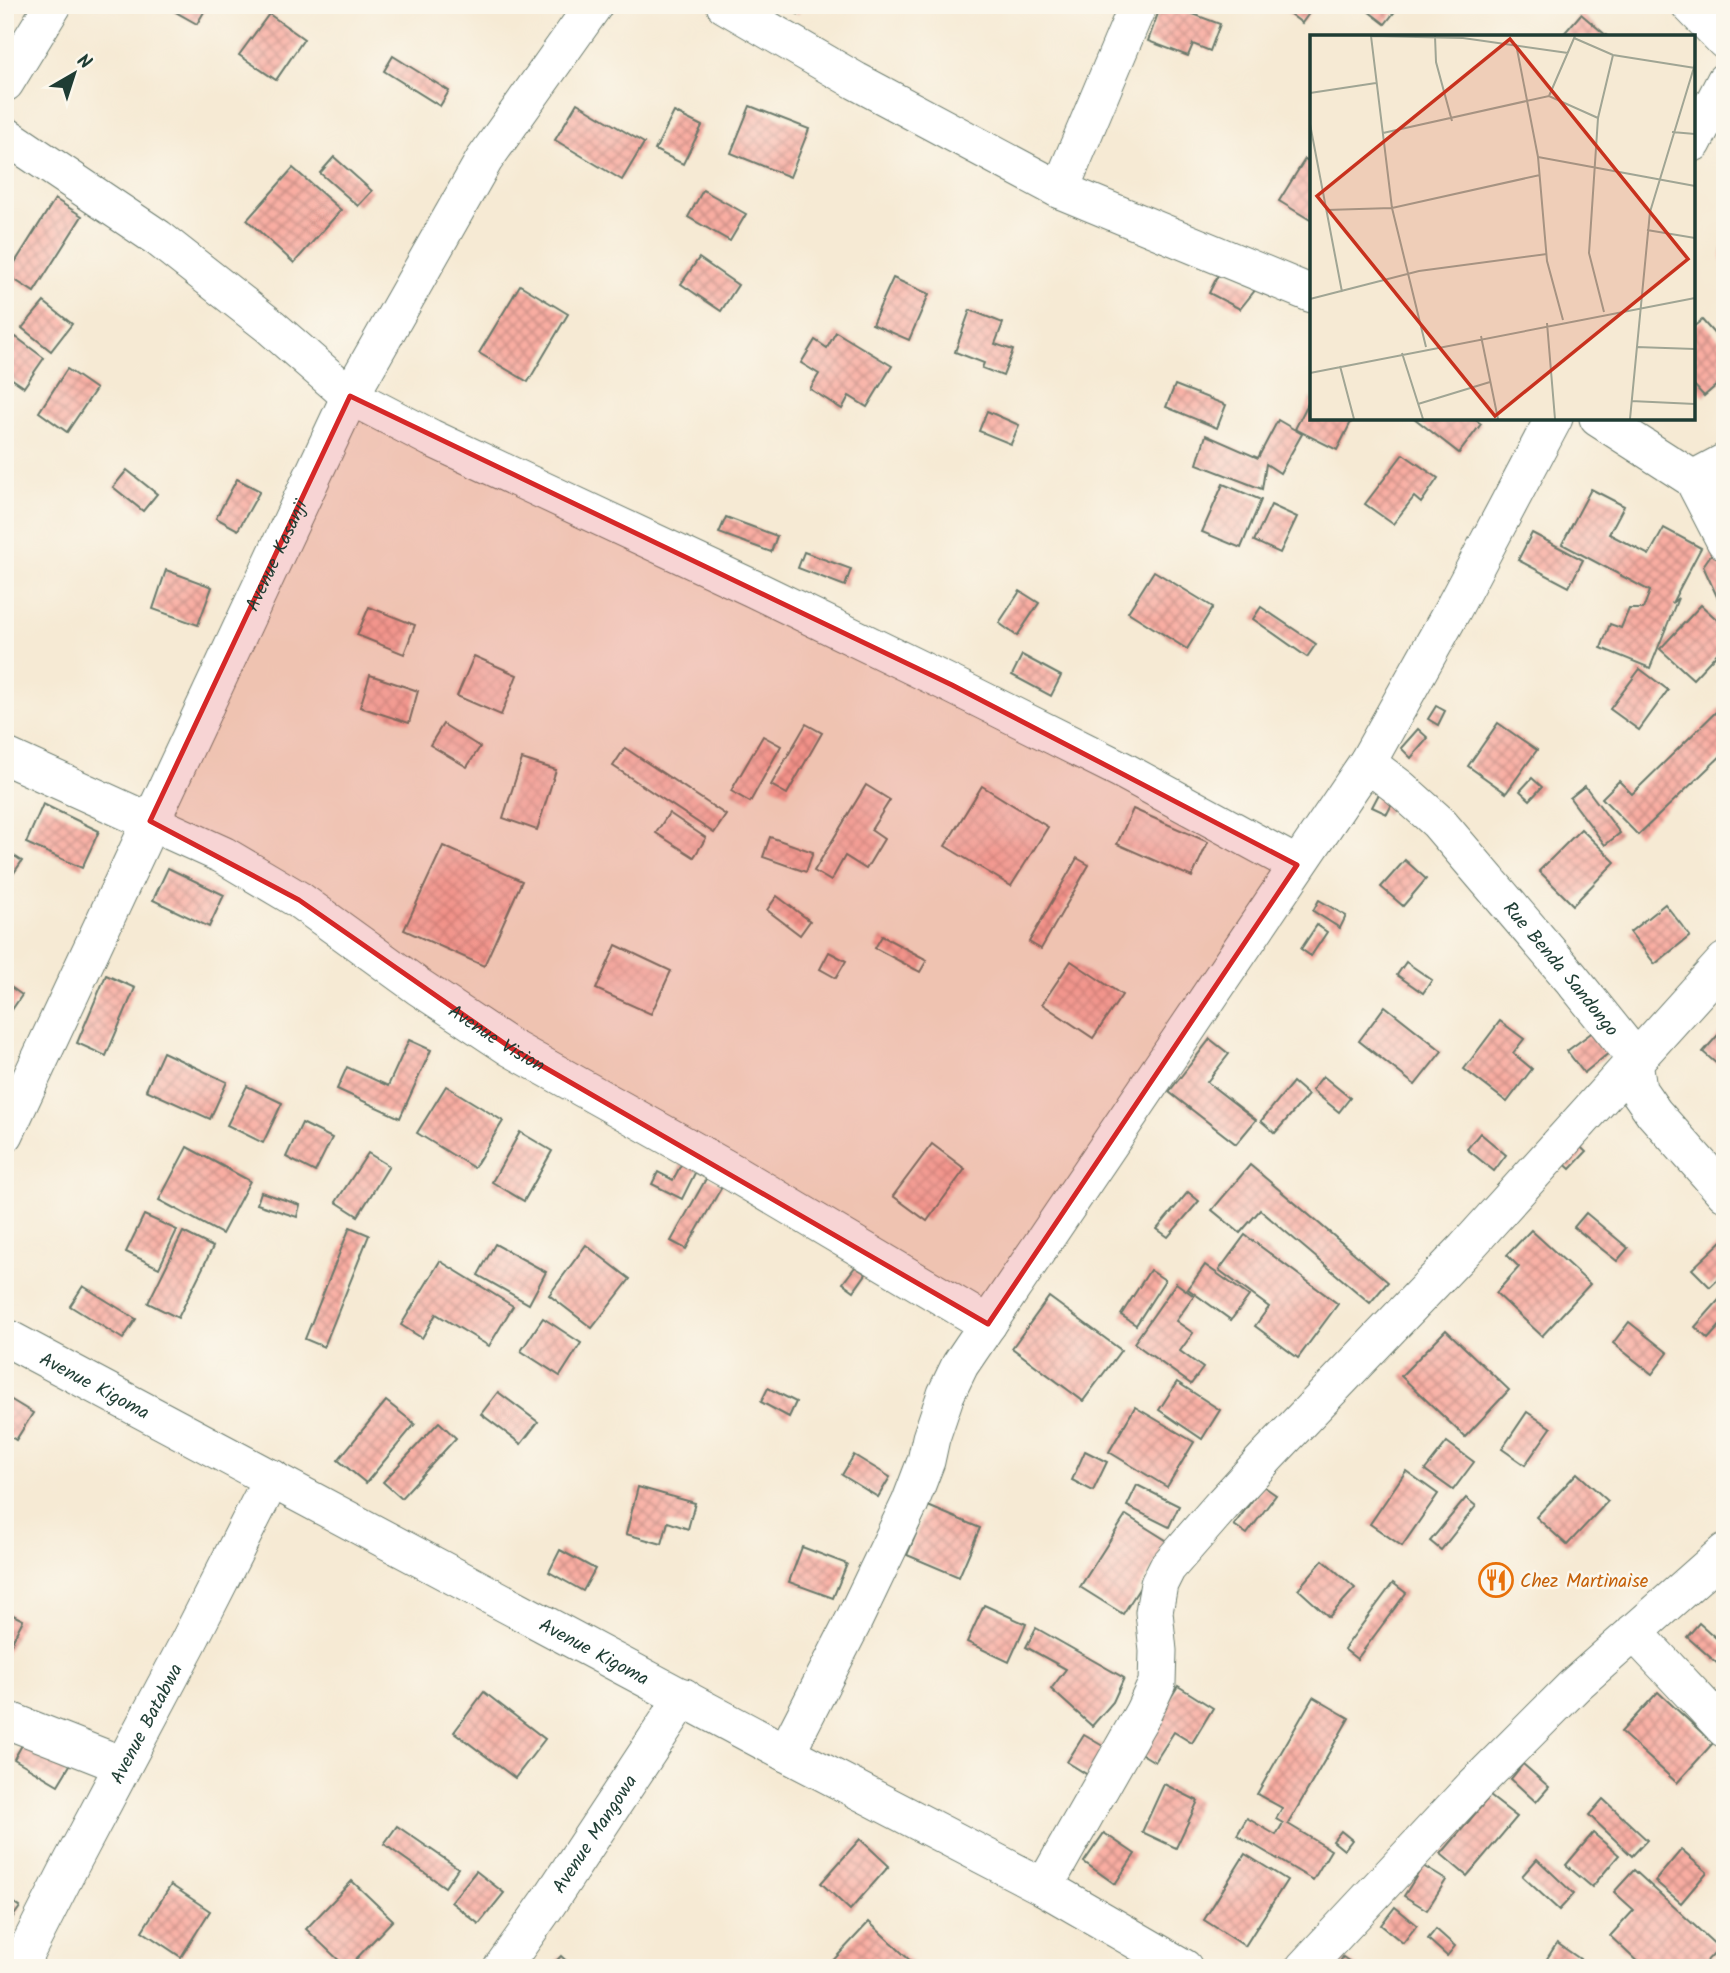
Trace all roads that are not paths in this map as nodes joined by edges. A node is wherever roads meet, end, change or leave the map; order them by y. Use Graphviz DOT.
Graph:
graph roads {
  1 [pos="53,5"];
  2 [pos="594,5"];
  3 [pos="725,5"];
  4 [pos="1138,5"];
  5 [pos="1690,5"];
  6 [pos="1725,41"];
  7 [pos="1725,80"];
  8 [pos="5,83"];
  9 [pos="5,135"];
  10 [pos="1695,139"];
  11 [pos="1060,190"];
  12 [pos="1310,293"];
  13 [pos="350,396"];
  14 [pos="1553,420"];
  15 [pos="1602,420"];
  16 [pos="1709,470"];
  17 [pos="1725,541"];
  18 [pos="5,756"];
  19 [pos="1367,763"];
  20 [pos="150,821"];
  21 [pos="1297,865"];
  22 [pos="1725,961"];
  23 [pos="1634,1060"];
  24 [pos="5,1134"];
  25 [pos="1725,1193"];
  26 [pos="988,1324"];
  27 [pos="5,1337"];
  28 [pos="272,1478"];
  29 [pos="1725,1552"];
  30 [pos="1634,1632"];
  31 [pos="684,1697"];
  32 [pos="5,1719"];
  33 [pos="1725,1729"];
  34 [pos="786,1753"];
  35 [pos="122,1765"];
  36 [pos="1044,1887"];
  37 [pos="18,1968"];
  38 [pos="502,1968"];
  39 [pos="1185,1968"];
  40 [pos="1304,1968"];
  1 -- 8 [label="street"];
  2 -- 13 [label="street, Avenue Kasanji"];
  3 -- 11 [label="street"];
  4 -- 11 [label="street"];
  5 -- 6 [label="street"];
  7 -- 10 [label="street"];
  9 -- 13 [label="street"];
  11 -- 12 [label="street"];
  13 -- 20 [label="street, Avenue Kasanji"];
  13 -- 21 [label="street"];
  14 -- 19 [label="street"];
  15 -- 16 [label="street"];
  16 -- 17 [label="street"];
  18 -- 20 [label="street, Avenue Vision"];
  19 -- 21 [label="street"];
  19 -- 23 [label="street, Rue Benda Sandongo"];
  20 -- 24 [label="street, Avenue Kasanji"];
  20 -- 26 [label="street, Avenue Vision"];
  21 -- 26 [label="street"];
  22 -- 23 [label="street"];
  23 -- 25 [label="street, Rue Benda Sandongo"];
  23 -- 36 [label="street"];
  26 -- 34 [label="street"];
  27 -- 28 [label="street, Avenue Kigoma"];
  28 -- 31 [label="street, Avenue Kigoma"];
  28 -- 35 [label="street, Avenue Batabwa"];
  29 -- 30 [label="street"];
  30 -- 33 [label="street"];
  30 -- 40 [label="street"];
  31 -- 34 [label="street, Avenue Kigoma"];
  31 -- 38 [label="street, Avenue Mangowa"];
  32 -- 35 [label="street"];
  34 -- 36 [label="street, Avenue Kigoma"];
  35 -- 37 [label="street, Avenue Batabwa"];
  36 -- 39 [label="street, Avenue Kigoma"];
}
